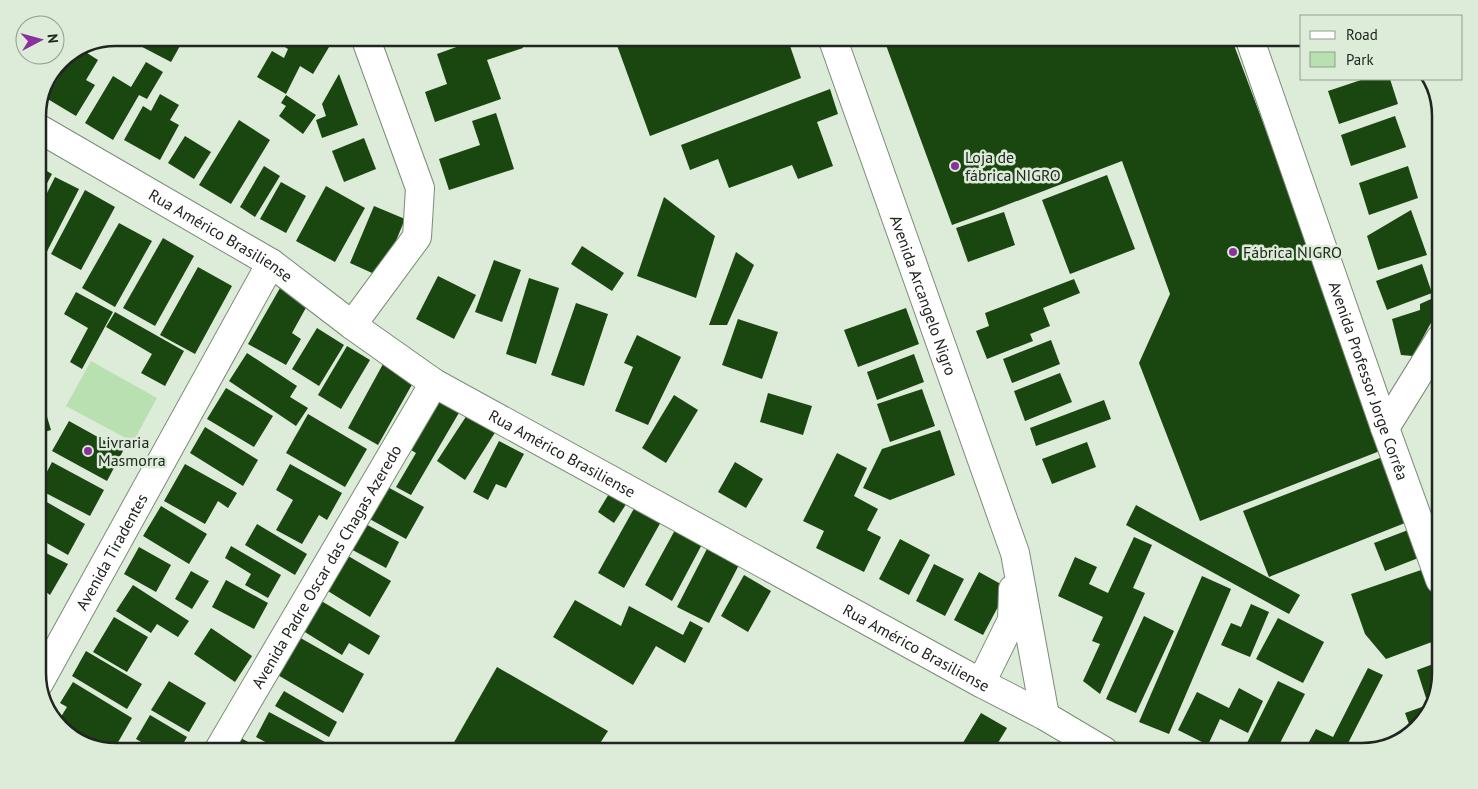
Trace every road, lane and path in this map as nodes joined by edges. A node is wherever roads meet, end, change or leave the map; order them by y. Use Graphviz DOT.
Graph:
graph roads {
  1 [pos="368,46"];
  2 [pos="835,46"];
  3 [pos="1252,46"];
  4 [pos="46,133"];
  5 [pos="271,263"];
  6 [pos="352,325"];
  7 [pos="1432,353"];
  8 [pos="434,383"];
  9 [pos="1385,428"];
  10 [pos="1015,553"];
  11 [pos="1432,558"];
  12 [pos="46,670"];
  13 [pos="981,683"];
  14 [pos="1045,716"];
  15 [pos="223,743"];
  16 [pos="1085,743"];
  1 -- 6 [label="street"];
  2 -- 10 [label="street, Avenida Arcangelo Nigro"];
  3 -- 9 [label="street, Avenida Professor Jorge Corrêa"];
  4 -- 5 [label="street, Rua Américo Brasiliense"];
  5 -- 6 [label="street, Rua Américo Brasiliense"];
  5 -- 12 [label="street, Avenida Tiradentes"];
  6 -- 8 [label="street, Rua Américo Brasiliense"];
  7 -- 9 [label="street"];
  8 -- 13 [label="street, Rua Américo Brasiliense"];
  8 -- 15 [label="street, Avenida Padre Oscar das Chagas Azeredo"];
  9 -- 11 [label="street, Avenida Professor Jorge Corrêa"];
  10 -- 13 [label="street, Avenida Arcangelo Nigro"];
  10 -- 14 [label="street, Avenida Arcangelo Nigro"];
  13 -- 14 [label="street, Rua Américo Brasiliense"];
  14 -- 16 [label="street, Rua Américo Brasiliense"];
}
